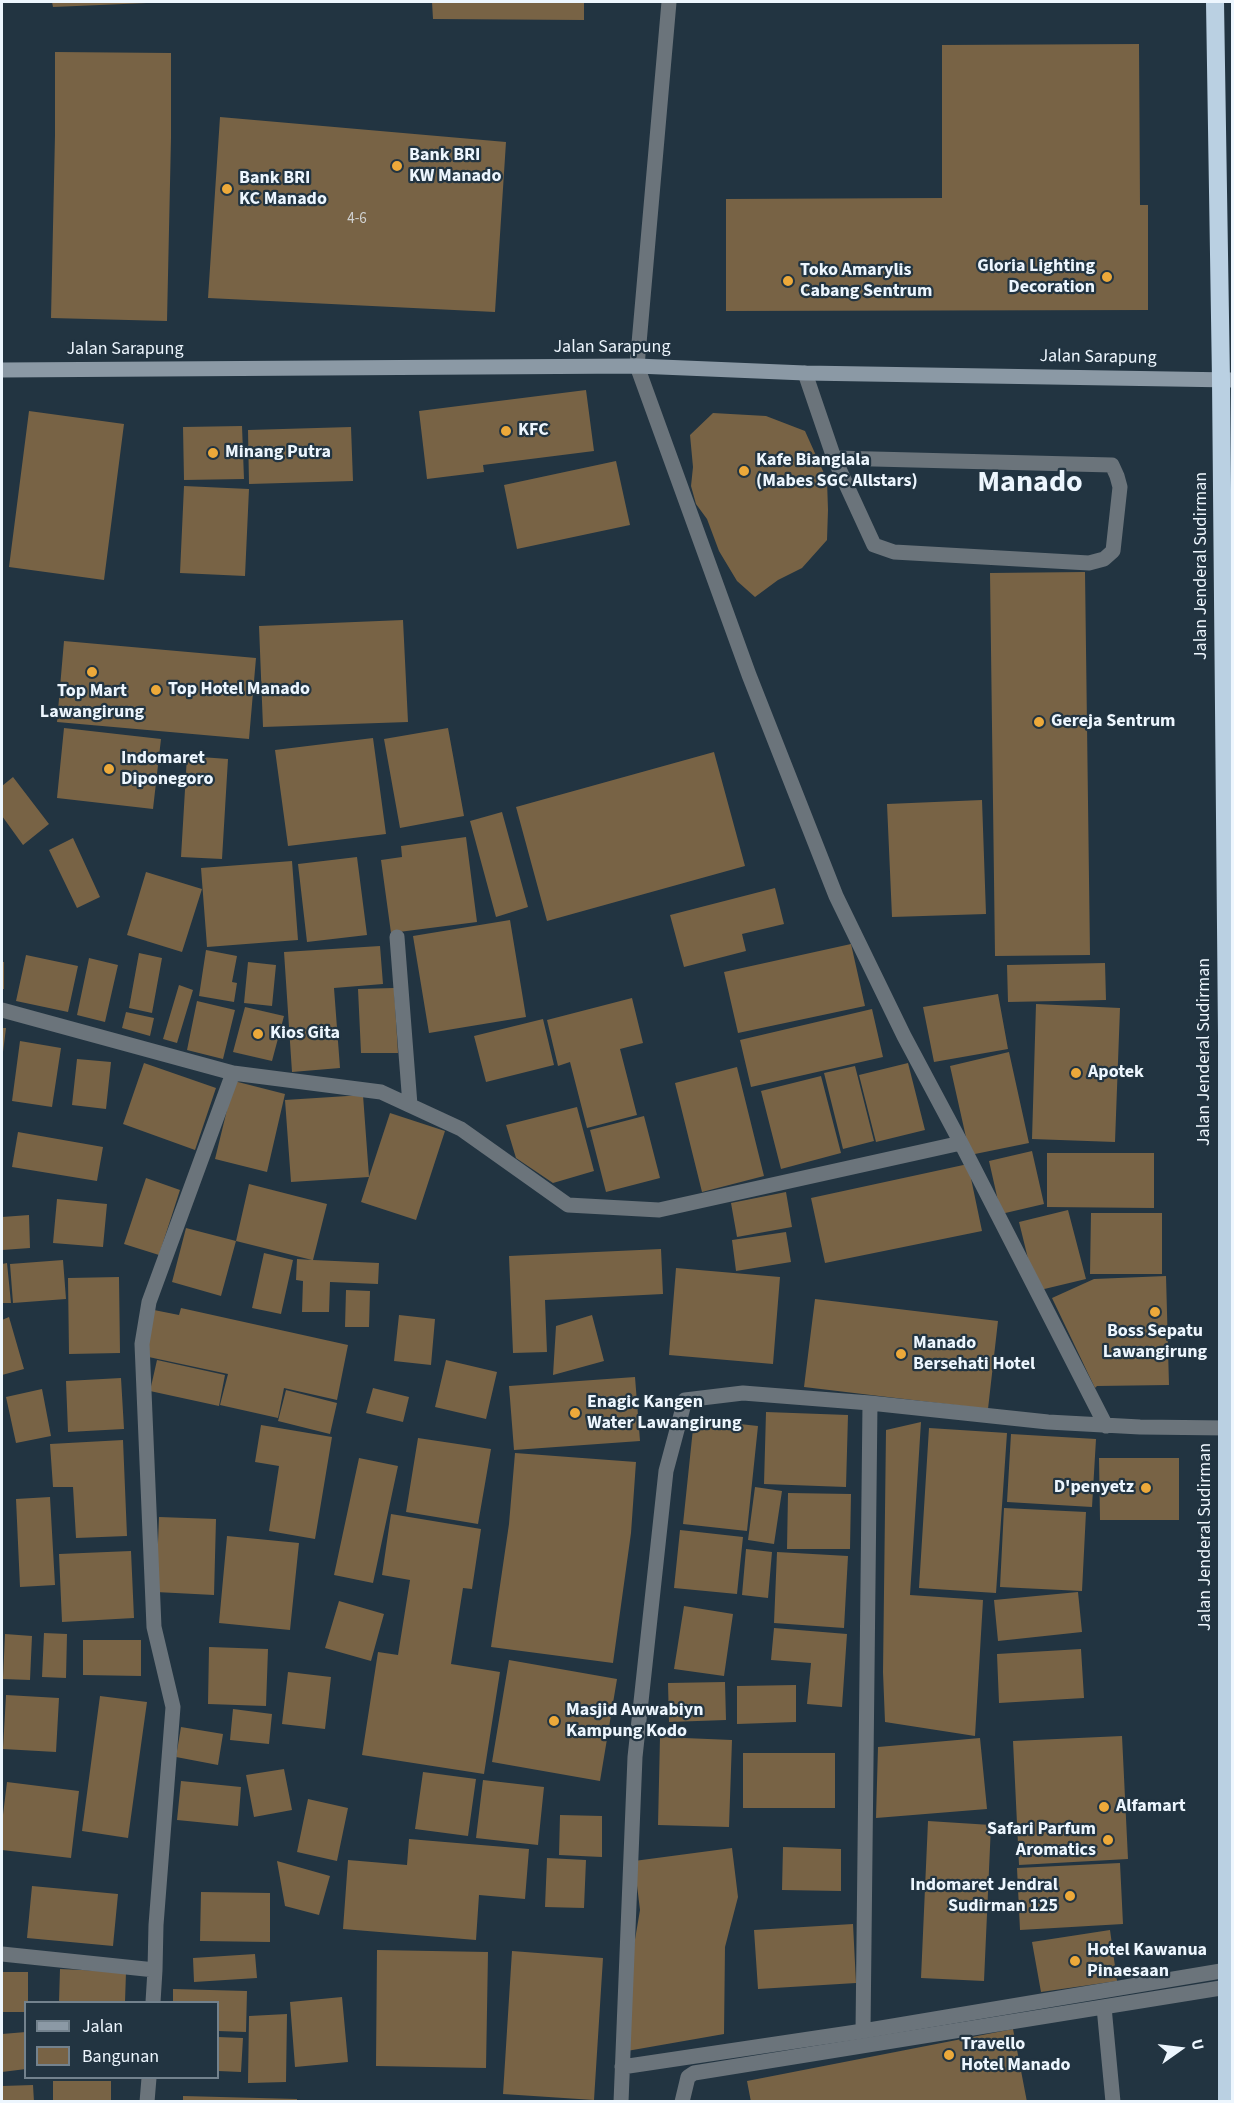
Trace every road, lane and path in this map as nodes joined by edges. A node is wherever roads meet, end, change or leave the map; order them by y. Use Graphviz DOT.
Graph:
graph roads {
  1 [pos="669,2"];
  2 [pos="1215,2"];
  3 [pos="637,366"];
  4 [pos="2,370"];
  5 [pos="805,373"];
  6 [pos="1227,380"];
  7 [pos="834,458"];
  8 [pos="397,937"];
  9 [pos="2,1010"];
  10 [pos="233,1072"];
  11 [pos="410,1105"];
  12 [pos="961,1143"];
  13 [pos="870,1403"];
  14 [pos="1106,1426"];
  15 [pos="1227,1428"];
  16 [pos="2,1954"];
  17 [pos="155,1970"];
  18 [pos="1227,1978"];
  19 [pos="153,2001"];
  20 [pos="1104,2007"];
  21 [pos="863,2031"];
  22 [pos="622,2067"];
  23 [pos="149,2079"];
  24 [pos="1224,2101"];
  25 [pos="147,2102"];
  26 [pos="621,2102"];
  27 [pos="682,2102"];
  28 [pos="1113,2102"];
  1 -- 3 [label="street"];
  2 -- 6 [label="highway, Jalan Jenderal Sudirman"];
  3 -- 4 [label="main road, Jalan Sarapung"];
  3 -- 5 [label="main road, Jalan Sarapung"];
  3 -- 12 [label="street"];
  5 -- 6 [label="main road, Jalan Sarapung"];
  5 -- 7 [label="street"];
  6 -- 15 [label="highway, Jalan Jenderal Sudirman"];
  7 -- 7 [label="street"];
  8 -- 11 [label="street"];
  9 -- 10 [label="street"];
  10 -- 11 [label="street"];
  10 -- 17 [label="street"];
  11 -- 12 [label="street"];
  12 -- 14 [label="street"];
  13 -- 14 [label="street"];
  13 -- 21 [label="street"];
  13 -- 22 [label="street"];
  14 -- 15 [label="street"];
  15 -- 18 [label="highway, Jalan Jenderal Sudirman"];
  16 -- 17 [label="street"];
  17 -- 19 [label="street"];
  18 -- 20 [label="street"];
  18 -- 21 [label="street"];
  18 -- 24 [label="highway, Jalan Jenderal Sudirman"];
  20 -- 27 [label="street"];
  20 -- 28 [label="street"];
  21 -- 22 [label="street"];
  22 -- 26 [label="street"];
  23 -- 25 [label="street"];
}
